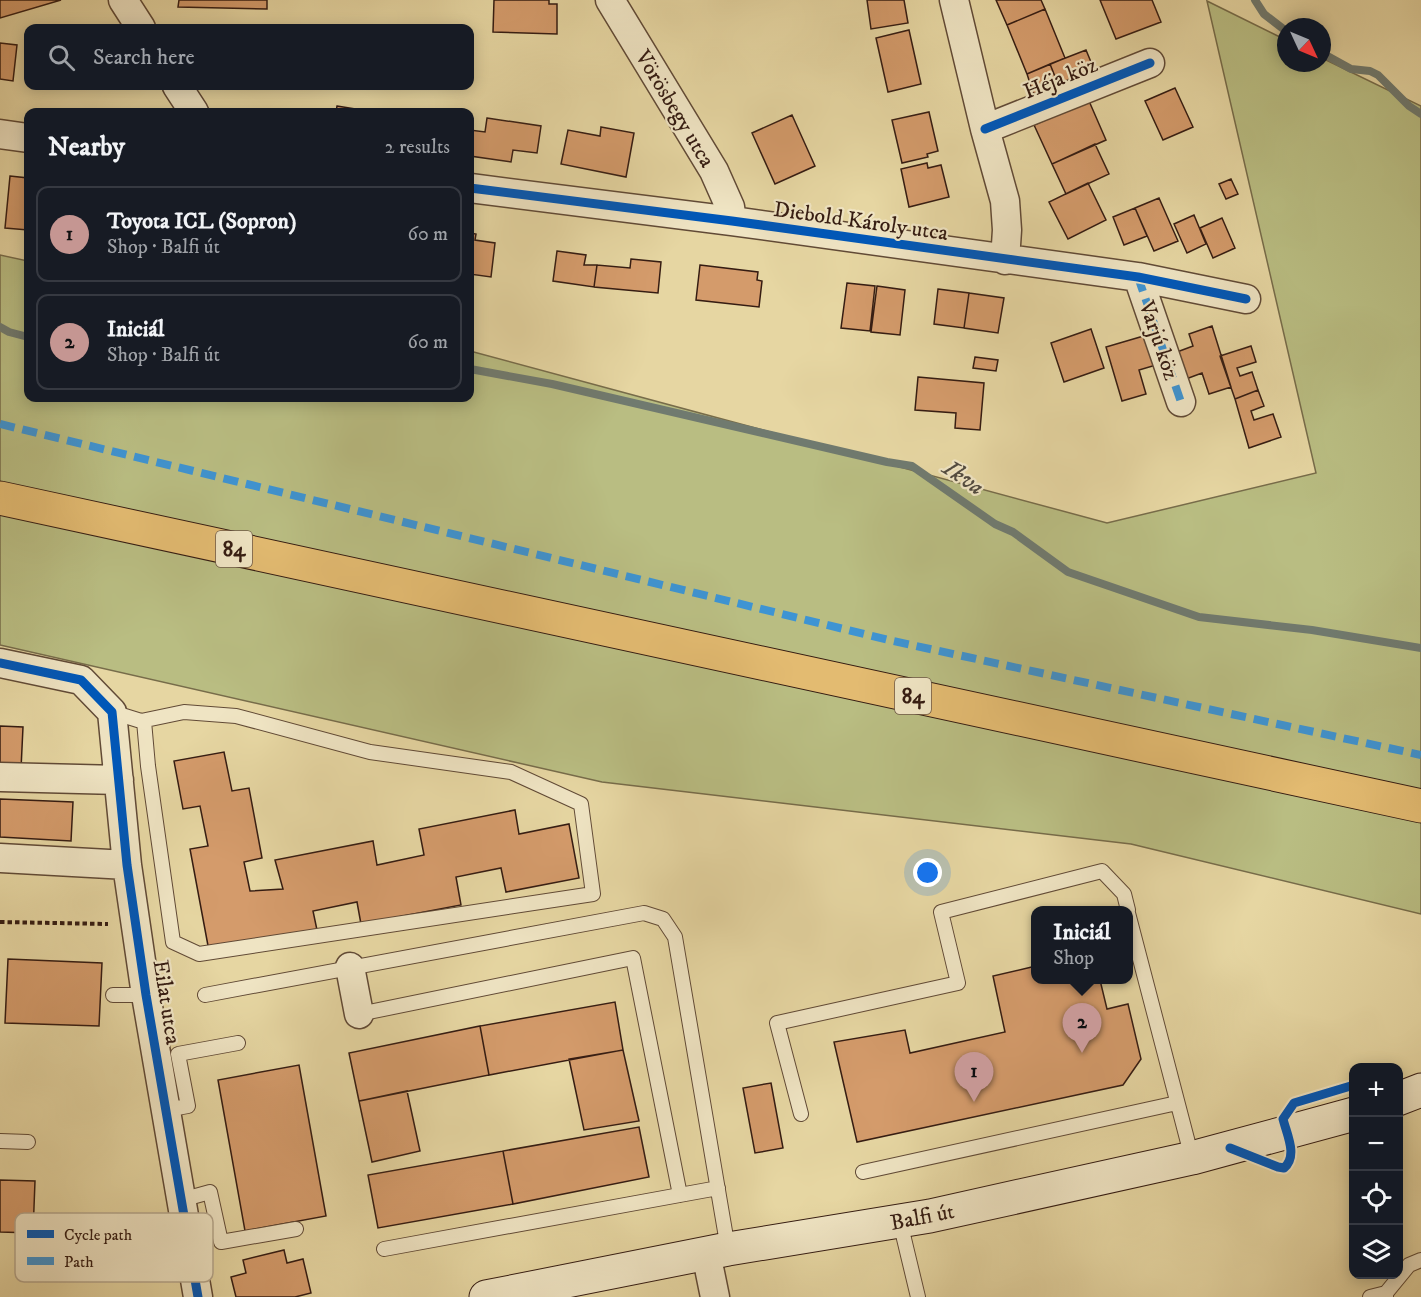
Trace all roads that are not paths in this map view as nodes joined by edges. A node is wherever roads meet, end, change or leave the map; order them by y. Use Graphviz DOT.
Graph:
graph roads {
  1 [pos="123,0"];
  2 [pos="610,0"];
  3 [pos="954,0"];
  4 [pos="138,24"];
  5 [pos="1150,63"];
  6 [pos="180,90"];
  7 [pos="191,108"];
  8 [pos="985,129"];
  9 [pos="0,134"];
  10 [pos="24,137"];
  11 [pos="474,189"];
  12 [pos="732,221"];
  13 [pos="1005,260"];
  14 [pos="1138,277"];
  15 [pos="1246,299"];
  16 [pos="1181,402"];
  17 [pos="0,498"];
  18 [pos="0,663"];
  19 [pos="112,712"];
  20 [pos="141,721"];
  21 [pos="0,777"];
  22 [pos="118,780"];
  23 [pos="1421,806"];
  24 [pos="0,858"];
  25 [pos="127,866"];
  26 [pos="1127,906"];
  27 [pos="1133,931"];
  28 [pos="350,967"];
  29 [pos="113,995"];
  30 [pos="146,995"];
  31 [pos="205,995"];
  32 [pos="360,1014"];
  33 [pos="238,1043"];
  34 [pos="1177,1103"];
  35 [pos="166,1110"];
  36 [pos="801,1114"];
  37 [pos="1349,1115"];
  38 [pos="0,1141"];
  39 [pos="28,1142"];
  40 [pos="1192,1158"];
  41 [pos="863,1172"];
  42 [pos="718,1188"];
  43 [pos="680,1195"];
  44 [pos="181,1200"];
  45 [pos="183,1213"];
  46 [pos="900,1222"];
  47 [pos="296,1228"];
  48 [pos="384,1249"];
  49 [pos="717,1251"];
  50 [pos="1421,1260"];
  51 [pos="195,1282"];
  52 [pos="1386,1295"];
  53 [pos="198,1297"];
  54 [pos="486,1297"];
  55 [pos="715,1297"];
  56 [pos="918,1297"];
  57 [pos="1370,1297"];
  1 -- 4 [label="street"];
  2 -- 12 [label="street, Vörösbegy utca"];
  3 -- 8 [label="street"];
  5 -- 8 [label="street, Héja köz"];
  6 -- 7 [label="street"];
  8 -- 13 [label="street"];
  9 -- 10 [label="street"];
  11 -- 12 [label="street, Diebold Károly utca"];
  12 -- 13 [label="street, Diebold Károly utca"];
  13 -- 14 [label="street, Diebold Károly utca"];
  14 -- 15 [label="street, Diebold Károly utca"];
  14 -- 16 [label="street, Varjú köz"];
  17 -- 23 [label="main road, 84"];
  18 -- 19 [label="street"];
  19 -- 20 [label="lane"];
  19 -- 22 [label="street, Eilat utca"];
  20 -- 20 [label="lane"];
  21 -- 22 [label="street"];
  22 -- 25 [label="street, Eilat utca"];
  24 -- 25 [label="street"];
  25 -- 30 [label="street, Eilat utca"];
  26 -- 36 [label="lane"];
  27 -- 34 [label="lane"];
  28 -- 31 [label="lane"];
  28 -- 32 [label="street"];
  28 -- 42 [label="lane"];
  29 -- 30 [label="lane"];
  30 -- 35 [label="street, Eilat utca"];
  32 -- 43 [label="lane"];
  33 -- 35 [label="lane"];
  34 -- 40 [label="lane"];
  34 -- 41 [label="lane"];
  35 -- 44 [label="street, Eilat utca"];
  37 -- 40 [label="main road, Balfi út"];
  38 -- 39 [label="lane"];
  40 -- 46 [label="main road, Balfi út"];
  42 -- 43 [label="lane"];
  42 -- 49 [label="lane"];
  43 -- 48 [label="lane"];
  44 -- 45 [label="street, Eilat utca"];
  44 -- 47 [label="lane"];
  46 -- 49 [label="main road, Balfi út"];
  46 -- 56 [label="lane"];
  49 -- 54 [label="main road, Balfi út"];
  49 -- 55 [label="street"];
  50 -- 52 [label="lane"];
  51 -- 53 [label="street, Eilat utca"];
  52 -- 57 [label="lane"];
}
